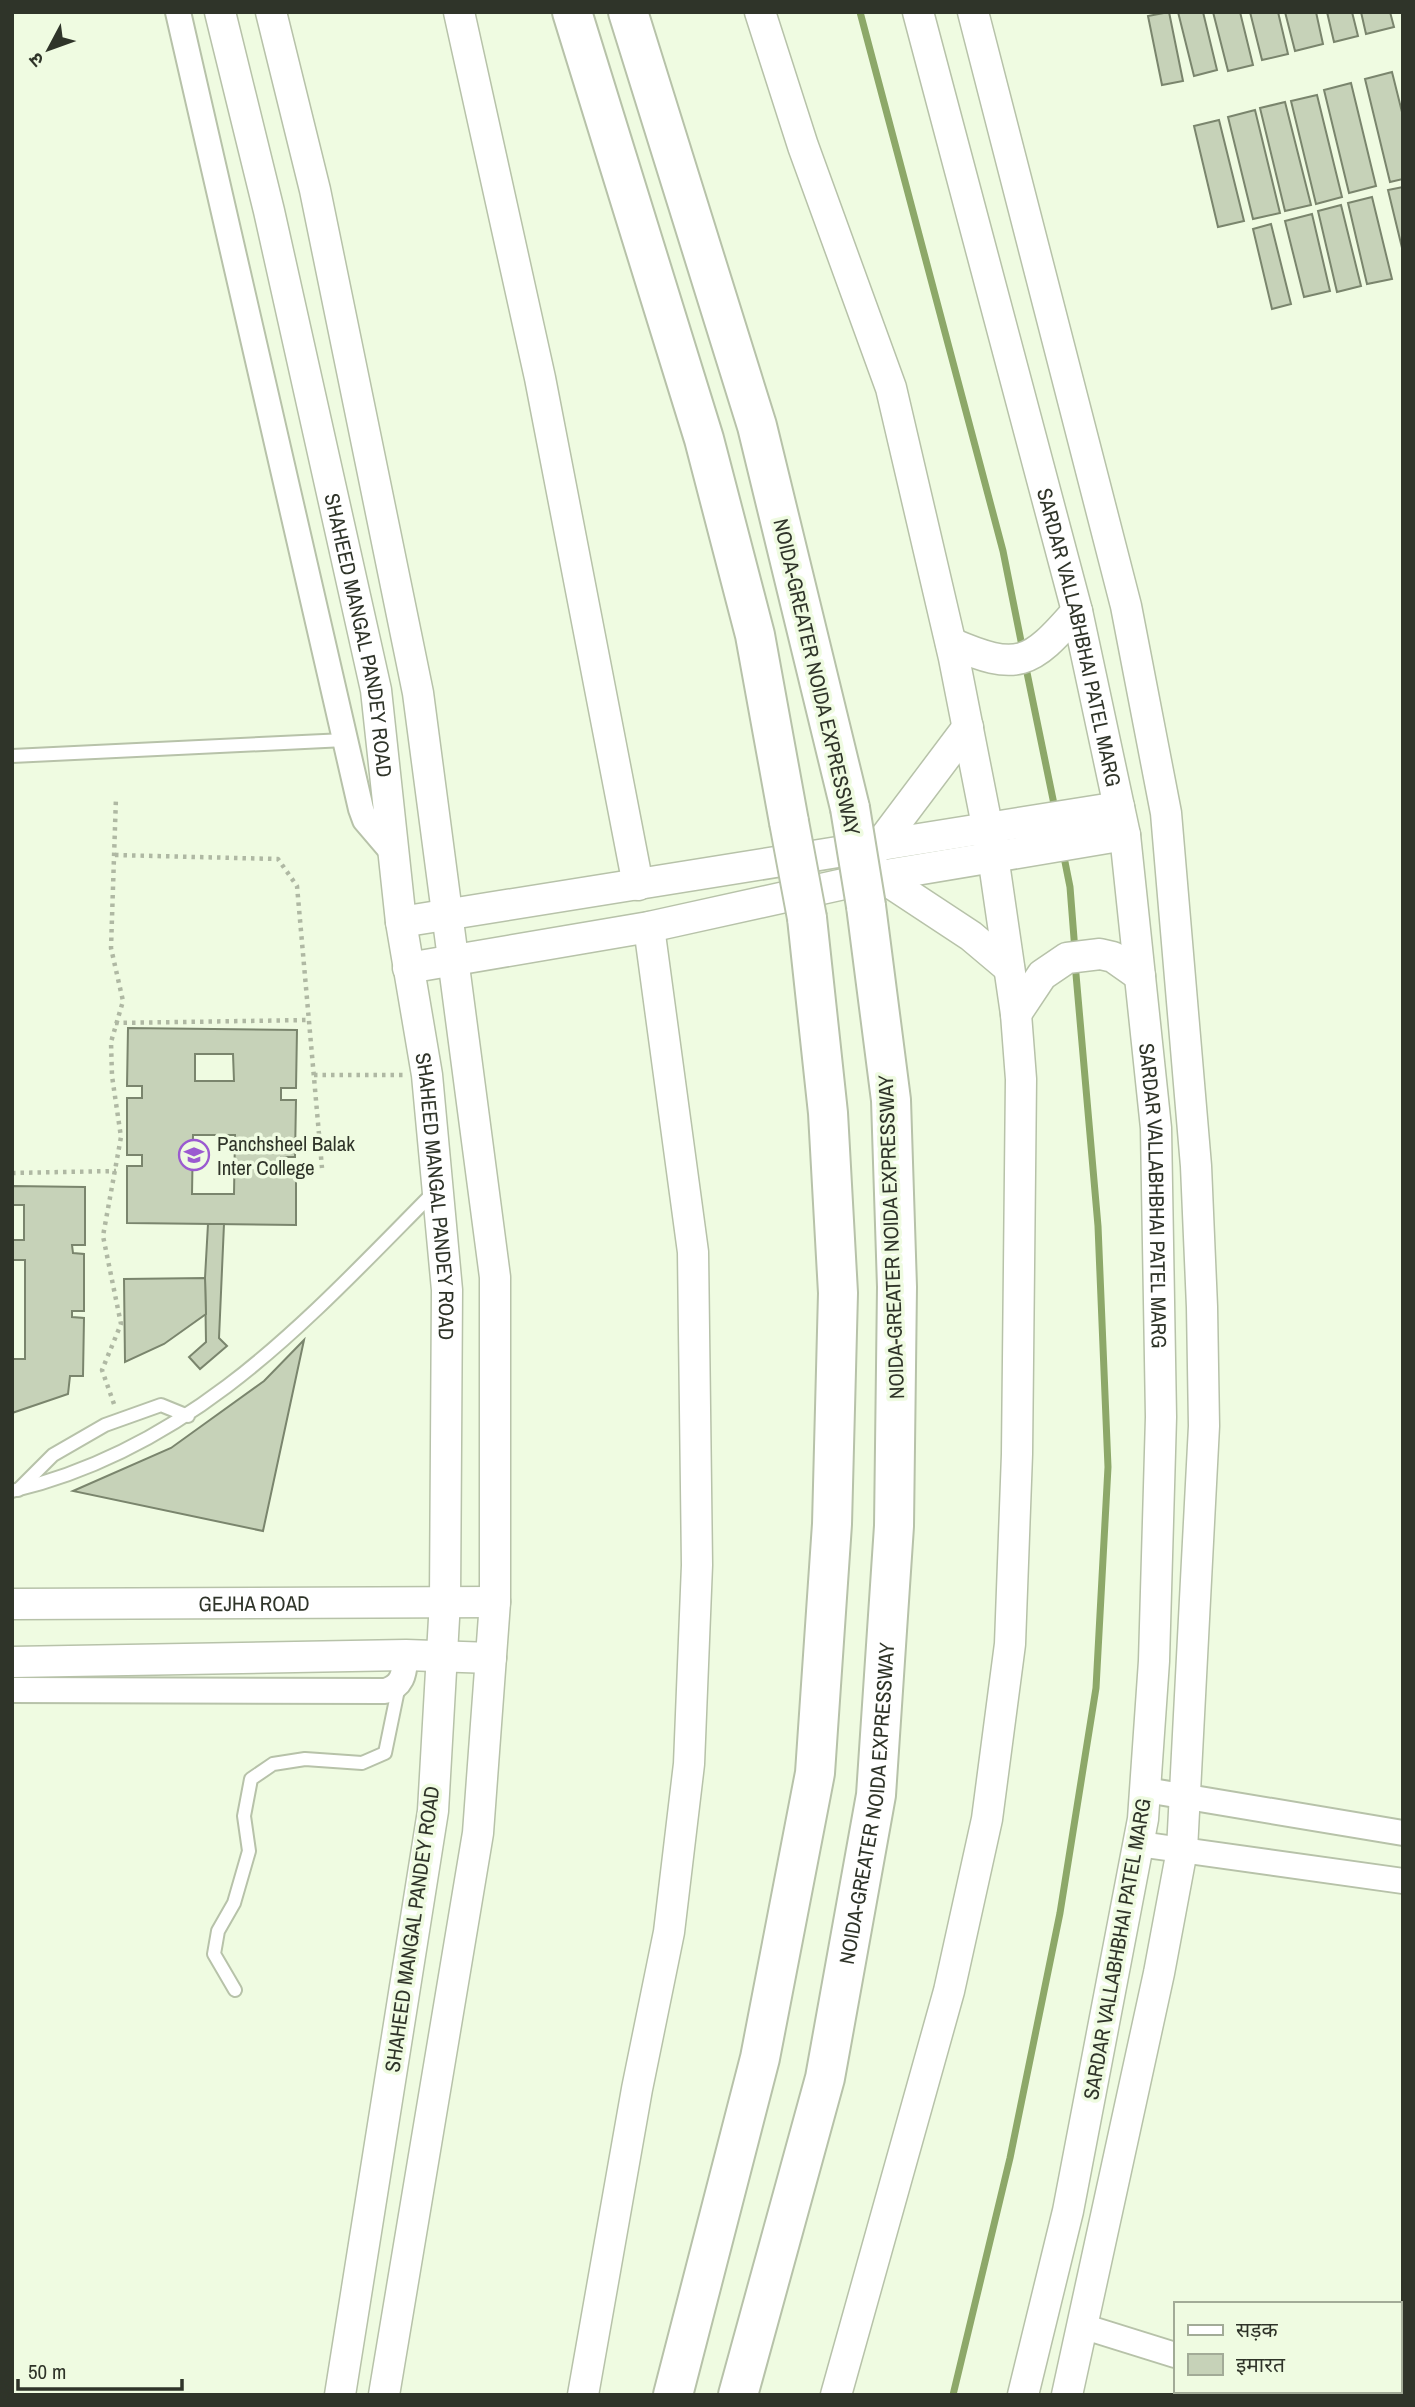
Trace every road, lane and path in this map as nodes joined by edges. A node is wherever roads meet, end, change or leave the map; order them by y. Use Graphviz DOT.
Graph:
graph roads {
  1 [pos="178,12"];
  2 [pos="220,12"];
  3 [pos="271,12"];
  4 [pos="459,12"];
  5 [pos="572,12"];
  6 [pos="628,12"];
  7 [pos="760,12"];
  8 [pos="918,12"];
  9 [pos="973,12"];
  10 [pos="1077,611"];
  11 [pos="951,643"];
  12 [pos="968,727"];
  13 [pos="345,740"];
  14 [pos="12,756"];
  15 [pos="116,797"];
  16 [pos="1122,821"];
  17 [pos="991,842"];
  18 [pos="394,854"];
  19 [pos="115,855"];
  20 [pos="875,877"];
  21 [pos="638,885"];
  22 [pos="449,915"];
  23 [pos="401,922"];
  24 [pos="649,927"];
  25 [pos="455,961"];
  26 [pos="408,968"];
  27 [pos="1009,968"];
  28 [pos="1140,976"];
  29 [pos="1016,1014"];
  30 [pos="309,1020"];
  31 [pos="115,1023"];
  32 [pos="314,1075"];
  33 [pos="427,1075"];
  34 [pos="322,1168"];
  35 [pos="116,1171"];
  36 [pos="12,1173"];
  37 [pos="437,1189"];
  38 [pos="188,1416"];
  39 [pos="119,1419"];
  40 [pos="15,1491"];
  41 [pos="445,1601"];
  42 [pos="495,1602"];
  43 [pos="12,1604"];
  44 [pos="406,1655"];
  45 [pos="440,1656"];
  46 [pos="491,1658"];
  47 [pos="12,1662"];
  48 [pos="399,1685"];
  49 [pos="12,1690"];
  50 [pos="1146,1790"];
  51 [pos="1185,1797"];
  52 [pos="1403,1833"];
  53 [pos="1139,1844"];
  54 [pos="1182,1850"];
  55 [pos="1403,1881"];
  56 [pos="235,1990"];
  57 [pos="1082,2326"];
  58 [pos="1174,2355"];
  59 [pos="340,2395"];
  60 [pos="384,2395"];
  61 [pos="583,2395"];
  62 [pos="673,2395"];
  63 [pos="738,2395"];
  64 [pos="836,2395"];
  65 [pos="1023,2395"];
  66 [pos="1067,2395"];
  1 -- 13 [label="street"];
  2 -- 18 [label="street, SHAHEED MANGAL PANDEY ROAD"];
  3 -- 22 [label="street"];
  4 -- 21 [label="street"];
  5 -- 62 [label="highway, bridge"];
  6 -- 20 [label="highway, NOIDA-GREATER NOIDA EXPRESSWAY, bridge"];
  7 -- 11 [label="street"];
  8 -- 10 [label="street, SARDAR VALLABHBHAI PATEL MARG"];
  9 -- 51 [label="street, SARDAR VALLABHBHAI PATEL MARG"];
  10 -- 11 [label="street"];
  10 -- 16 [label="street, SARDAR VALLABHBHAI PATEL MARG"];
  11 -- 12 [label="street"];
  12 -- 17 [label="street"];
  12 -- 20 [label="street"];
  13 -- 14 [label="lane"];
  13 -- 18 [label="street"];
  15 -- 19 [label="path"];
  16 -- 17 [label="street"];
  16 -- 28 [label="street, SARDAR VALLABHBHAI PATEL MARG"];
  17 -- 20 [label="street"];
  17 -- 27 [label="street"];
  18 -- 23 [label="street, SHAHEED MANGAL PANDEY ROAD"];
  19 -- 30 [label="path"];
  19 -- 31 [label="path"];
  20 -- 21 [label="street"];
  20 -- 24 [label="street"];
  20 -- 27 [label="street"];
  20 -- 63 [label="highway, NOIDA-GREATER NOIDA EXPRESSWAY"];
  21 -- 22 [label="street"];
  22 -- 23 [label="street"];
  22 -- 25 [label="street"];
  23 -- 26 [label="street, SHAHEED MANGAL PANDEY ROAD"];
  24 -- 25 [label="street"];
  24 -- 61 [label="street"];
  25 -- 26 [label="street"];
  25 -- 42 [label="street"];
  26 -- 33 [label="street, SHAHEED MANGAL PANDEY ROAD"];
  27 -- 29 [label="street"];
  28 -- 29 [label="street"];
  28 -- 50 [label="street, SARDAR VALLABHBHAI PATEL MARG"];
  29 -- 64 [label="street"];
  30 -- 31 [label="path"];
  30 -- 32 [label="path"];
  31 -- 35 [label="path"];
  32 -- 33 [label="path"];
  32 -- 34 [label="path"];
  33 -- 37 [label="street, SHAHEED MANGAL PANDEY ROAD"];
  35 -- 36 [label="path"];
  35 -- 39 [label="path"];
  37 -- 38 [label="lane"];
  37 -- 41 [label="street, SHAHEED MANGAL PANDEY ROAD"];
  38 -- 39 [label="lane"];
  38 -- 40 [label="lane"];
  39 -- 40 [label="lane"];
  41 -- 42 [label="street, GEJHA ROAD"];
  41 -- 43 [label="street, GEJHA ROAD"];
  41 -- 45 [label="street, SHAHEED MANGAL PANDEY ROAD"];
  42 -- 46 [label="street"];
  44 -- 45 [label="street"];
  44 -- 47 [label="street"];
  44 -- 48 [label="street"];
  45 -- 46 [label="street"];
  45 -- 59 [label="street, SHAHEED MANGAL PANDEY ROAD"];
  46 -- 60 [label="street"];
  48 -- 49 [label="street"];
  48 -- 56 [label="lane"];
  50 -- 51 [label="street"];
  50 -- 53 [label="street, SARDAR VALLABHBHAI PATEL MARG"];
  51 -- 52 [label="street"];
  51 -- 54 [label="street, SARDAR VALLABHBHAI PATEL MARG"];
  53 -- 54 [label="street"];
  53 -- 65 [label="street, SARDAR VALLABHBHAI PATEL MARG"];
  54 -- 55 [label="street"];
  54 -- 57 [label="street, SARDAR VALLABHBHAI PATEL MARG"];
  57 -- 58 [label="street"];
  57 -- 66 [label="street, SARDAR VALLABHBHAI PATEL MARG"];
}
